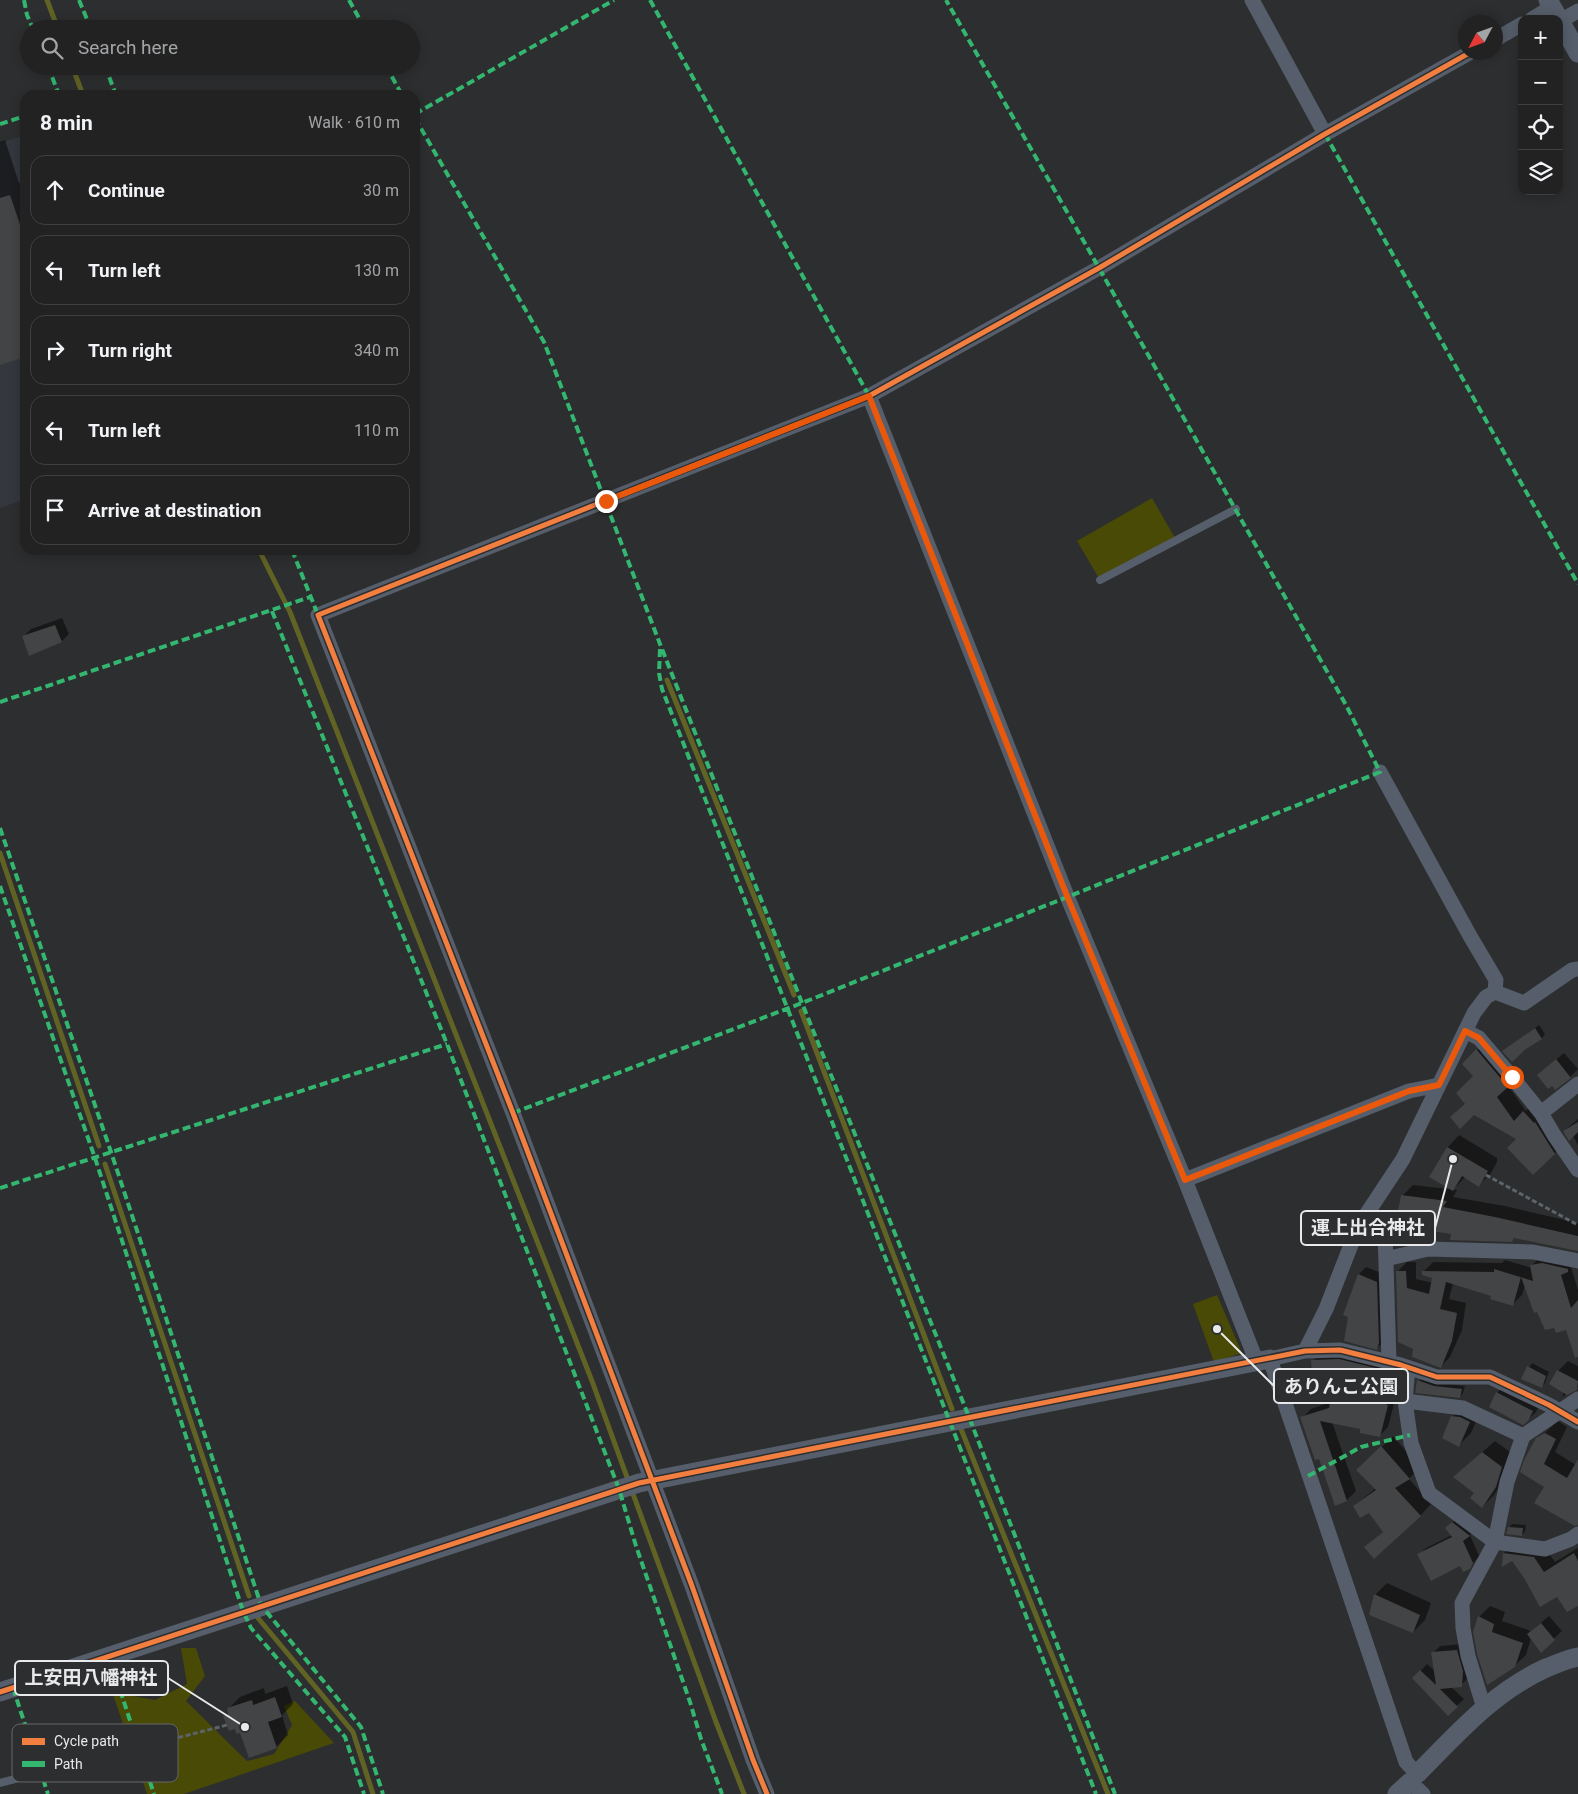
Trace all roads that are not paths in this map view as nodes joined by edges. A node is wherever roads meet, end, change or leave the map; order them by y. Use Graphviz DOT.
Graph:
graph roads {
  1 [pos="1252,0"];
  2 [pos="1578,11"];
  3 [pos="1556,13"];
  4 [pos="1518,26"];
  5 [pos="1503,35"];
  6 [pos="1578,53"];
  7 [pos="1458,59"];
  8 [pos="1325,134"];
  9 [pos="869,396"];
  10 [pos="1236,509"];
  11 [pos="1100,580"];
  12 [pos="1380,772"];
  13 [pos="1576,972"];
  14 [pos="1495,992"];
  15 [pos="1465,1031"];
  16 [pos="1578,1084"];
  17 [pos="1439,1085"];
  18 [pos="1541,1113"];
  19 [pos="1578,1170"];
  20 [pos="1185,1180"];
  21 [pos="1367,1213"];
  22 [pos="1386,1259"];
  23 [pos="1578,1261"];
  24 [pos="1305,1352"];
  25 [pos="1263,1359"];
  26 [pos="1389,1362"];
  27 [pos="1408,1368"];
  28 [pos="1578,1399"];
  29 [pos="1405,1400"];
  30 [pos="1560,1411"];
  31 [pos="1578,1422"];
  32 [pos="1523,1436"];
  33 [pos="639,1483"];
  34 [pos="1578,1534"];
  35 [pos="1495,1542"];
  36 [pos="1578,1657"];
  37 [pos="0,1692"];
  38 [pos="1484,1708"];
  39 [pos="1412,1786"];
  40 [pos="767,1794"];
  1 -- 8 [label="street"];
  2 -- 3 [label="street"];
  3 -- 6 [label="street"];
  4 -- 5 [label="street"];
  7 -- 8 [label="street"];
  8 -- 9 [label="street"];
  9 -- 20 [label="street"];
  9 -- 33 [label="street"];
  10 -- 11 [label="lane"];
  12 -- 14 [label="street"];
  13 -- 14 [label="street"];
  14 -- 15 [label="street"];
  15 -- 17 [label="street"];
  15 -- 18 [label="street"];
  16 -- 18 [label="street"];
  17 -- 20 [label="street"];
  17 -- 21 [label="street"];
  18 -- 19 [label="street"];
  20 -- 25 [label="street"];
  21 -- 22 [label="street"];
  21 -- 24 [label="street"];
  22 -- 23 [label="street"];
  22 -- 26 [label="street"];
  24 -- 25 [label="street"];
  24 -- 26 [label="street"];
  25 -- 33 [label="street"];
  25 -- 39 [label="street"];
  26 -- 27 [label="street"];
  27 -- 29 [label="street"];
  27 -- 30 [label="street"];
  28 -- 30 [label="street"];
  29 -- 32 [label="street"];
  29 -- 35 [label="street"];
  30 -- 31 [label="street"];
  30 -- 32 [label="street"];
  32 -- 35 [label="street"];
  33 -- 37 [label="street"];
  33 -- 40 [label="street"];
  34 -- 35 [label="street"];
  35 -- 38 [label="street"];
  36 -- 38 [label="street"];
  38 -- 39 [label="street"];
}
